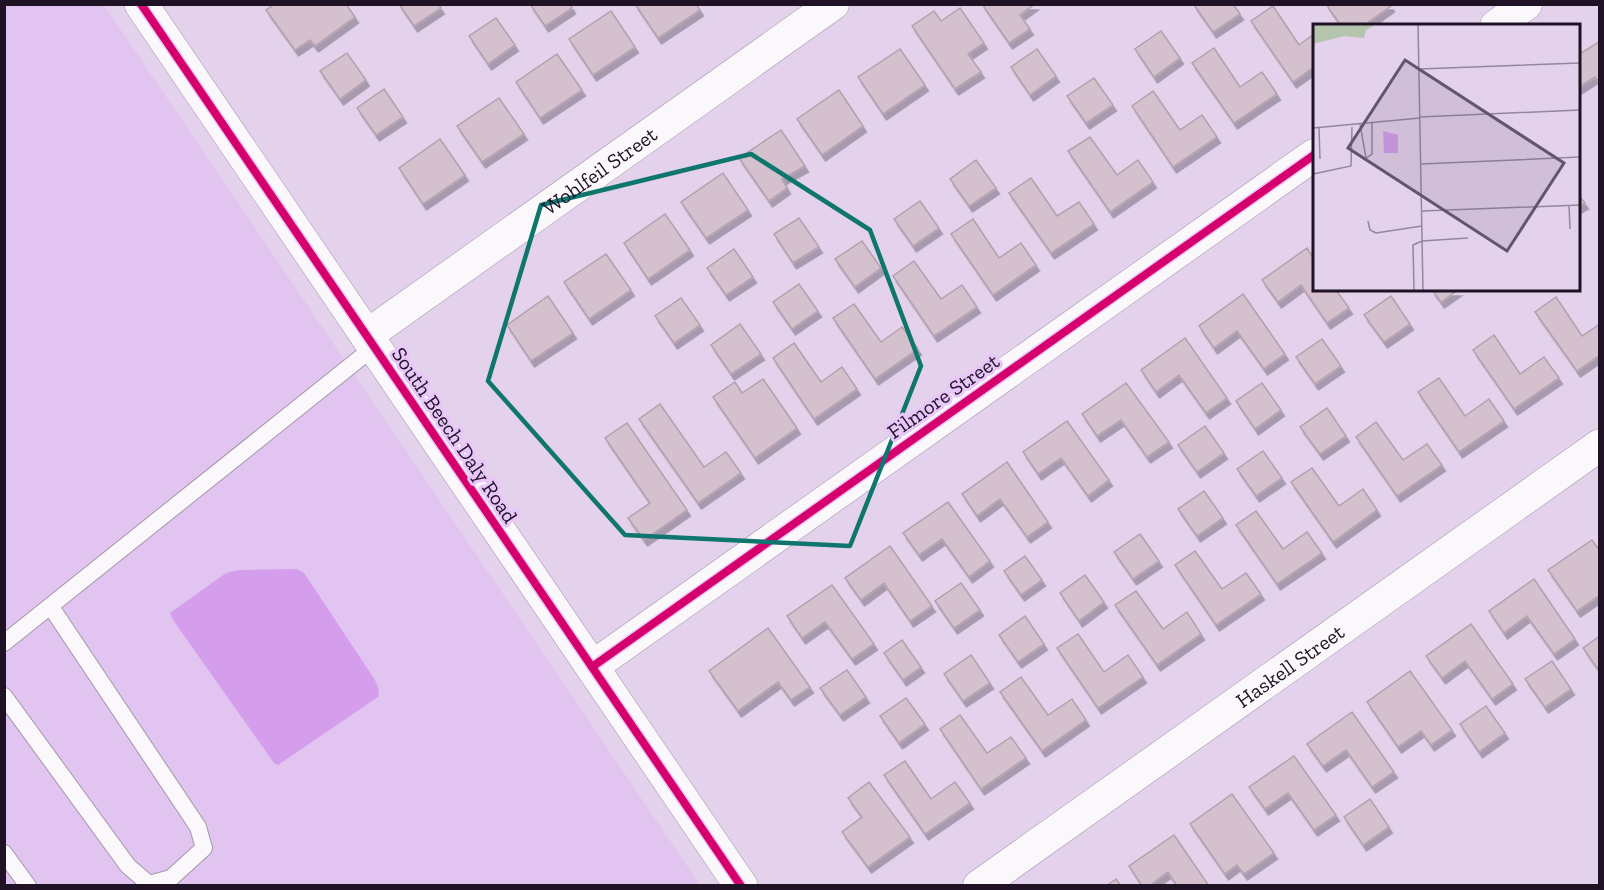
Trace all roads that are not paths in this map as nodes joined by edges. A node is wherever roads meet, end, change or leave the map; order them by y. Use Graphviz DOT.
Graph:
graph roads {
  1 [pos="141,4"];
  2 [pos="833,4"];
  3 [pos="1526,4"];
  4 [pos="1500,24"];
  5 [pos="1313,155"];
  6 [pos="370,341"];
  7 [pos="1599,445"];
  8 [pos="51,606"];
  9 [pos="4,643"];
  10 [pos="592,667"];
  11 [pos="4,696"];
  12 [pos="4,853"];
  13 [pos="28,885"];
  14 [pos="741,885"];
  15 [pos="979,885"];
  1 -- 6 [label="street, South Beech Daly Road"];
  2 -- 6 [label="street, Wohlfeil Street"];
  3 -- 4 [label="street"];
  5 -- 10 [label="street, Filmore Street"];
  6 -- 8 [label="lane"];
  6 -- 10 [label="street, South Beech Daly Road"];
  7 -- 15 [label="street, Haskell Street"];
  8 -- 9 [label="lane"];
  8 -- 11 [label="lane"];
  10 -- 14 [label="street, South Beech Daly Road"];
  12 -- 13 [label="lane"];
}
